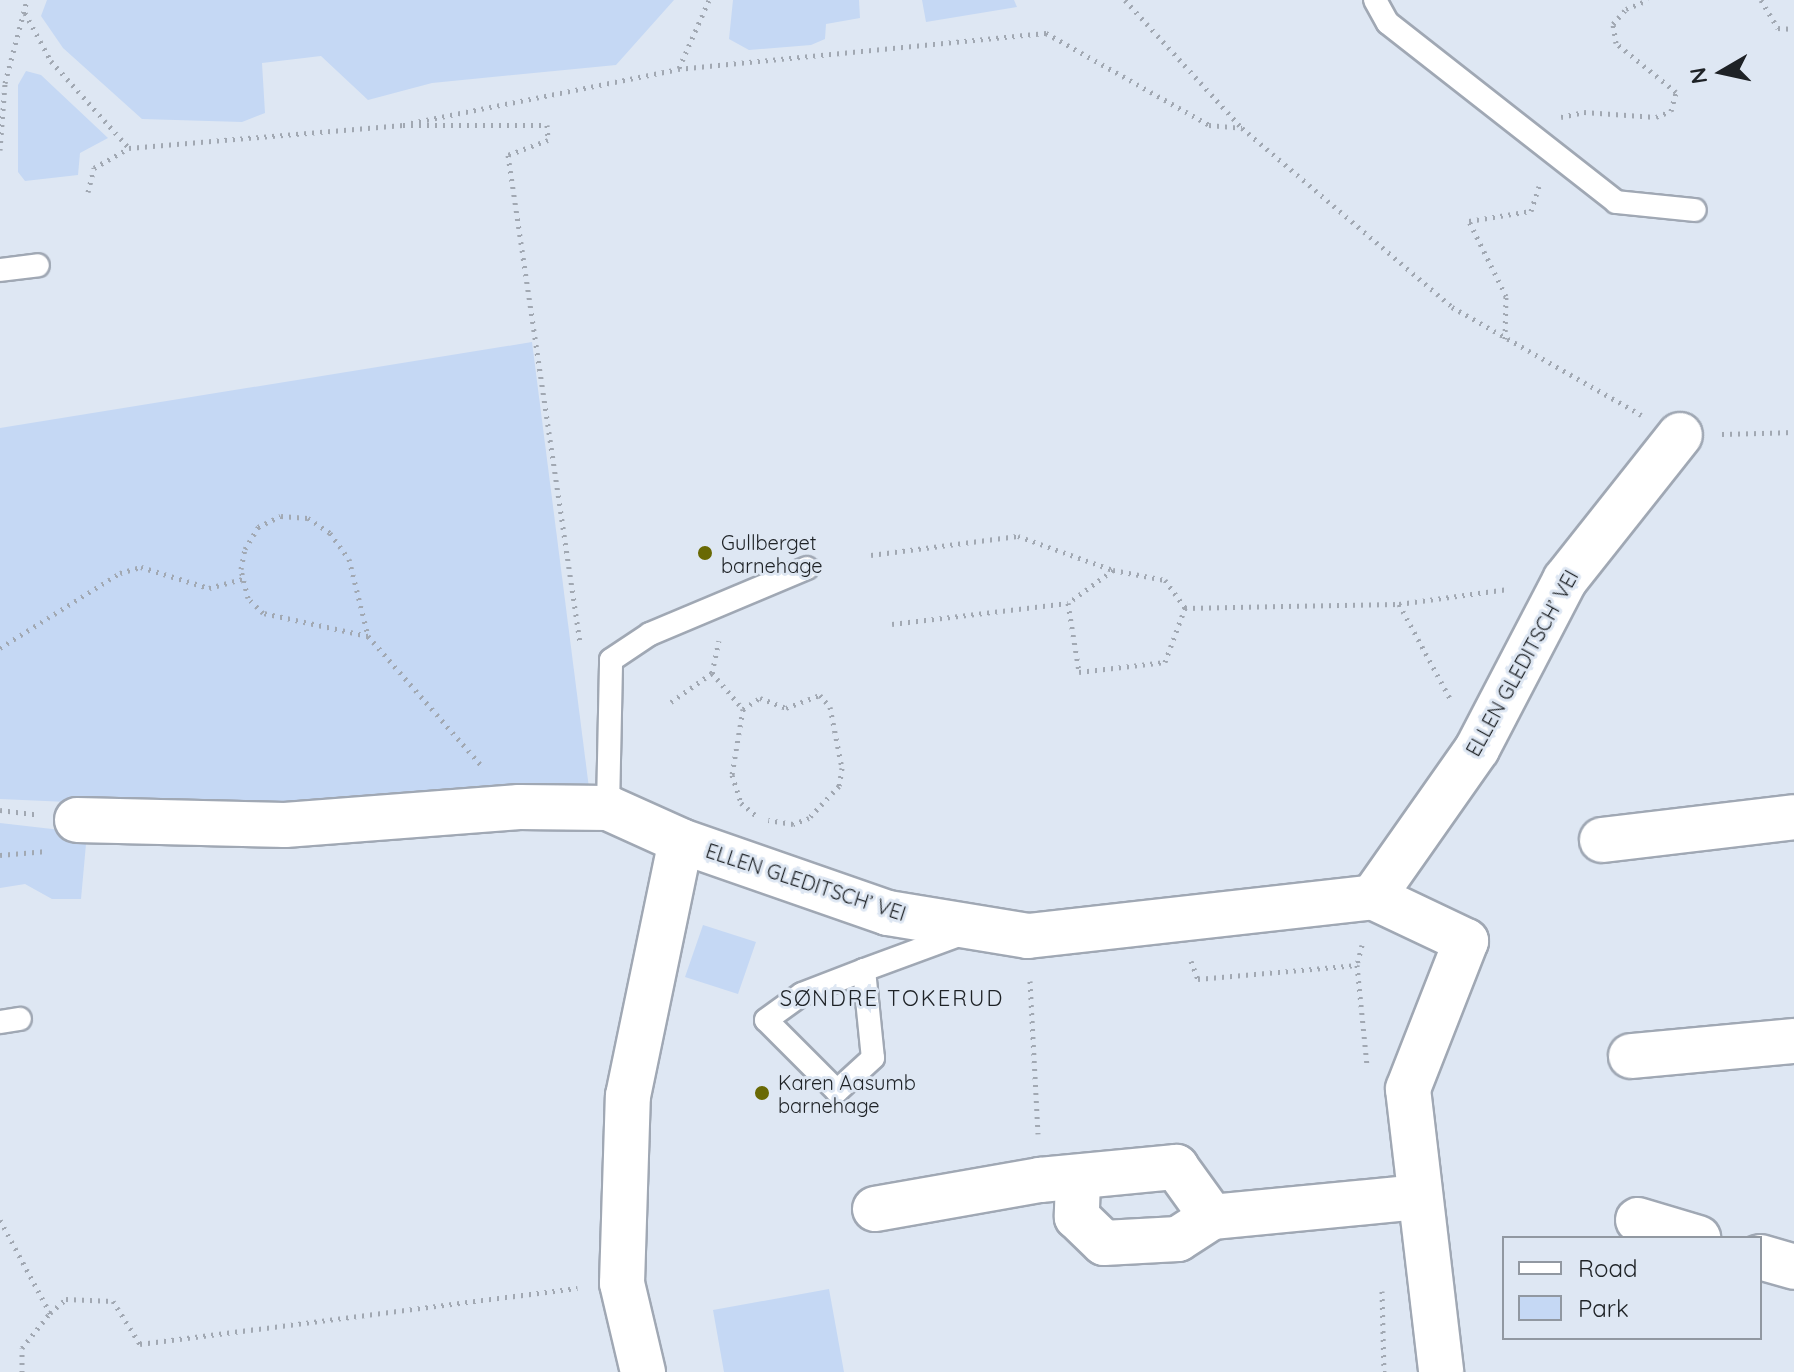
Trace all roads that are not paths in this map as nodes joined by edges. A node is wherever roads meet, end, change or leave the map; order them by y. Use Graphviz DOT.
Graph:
graph roads {
  1 [pos="1375,0"];
  2 [pos="1695,210"];
  3 [pos="38,265"];
  4 [pos="0,270"];
  5 [pos="1680,435"];
  6 [pos="807,568"];
  7 [pos="608,808"];
  8 [pos="1794,817"];
  9 [pos="77,820"];
  10 [pos="1602,840"];
  11 [pos="681,841"];
  12 [pos="1373,897"];
  13 [pos="978,928"];
  14 [pos="864,970"];
  15 [pos="1794,1041"];
  16 [pos="1631,1056"];
  17 [pos="1059,1180"];
  18 [pos="1420,1197"];
  19 [pos="875,1209"];
  20 [pos="1212,1217"];
  21 [pos="1638,1220"];
  22 [pos="1691,1236"];
  23 [pos="1762,1258"];
  24 [pos="1794,1267"];
  25 [pos="643,1372"];
  26 [pos="1441,1372"];
  1 -- 2 [label="lane"];
  3 -- 4 [label="lane"];
  5 -- 12 [label="street, ELLEN GLEDITSCH’ VEI"];
  6 -- 7 [label="lane"];
  7 -- 9 [label="street"];
  7 -- 11 [label="street, ELLEN GLEDITSCH’ VEI"];
  8 -- 10 [label="street"];
  11 -- 13 [label="street, ELLEN GLEDITSCH’ VEI"];
  11 -- 25 [label="street"];
  12 -- 13 [label="street, ELLEN GLEDITSCH’ VEI"];
  12 -- 18 [label="street"];
  13 -- 14 [label="lane, ELLEN GLEDITSCH’ VEI"];
  14 -- 14 [label="lane, ELLEN GLEDITSCH’ VEI"];
  15 -- 16 [label="street"];
  17 -- 19 [label="street"];
  17 -- 20 [label="street"];
  17 -- 20 [label="street"];
  18 -- 20 [label="street"];
  18 -- 26 [label="street"];
  21 -- 22 [label="street"];
  23 -- 24 [label="street"];
}
